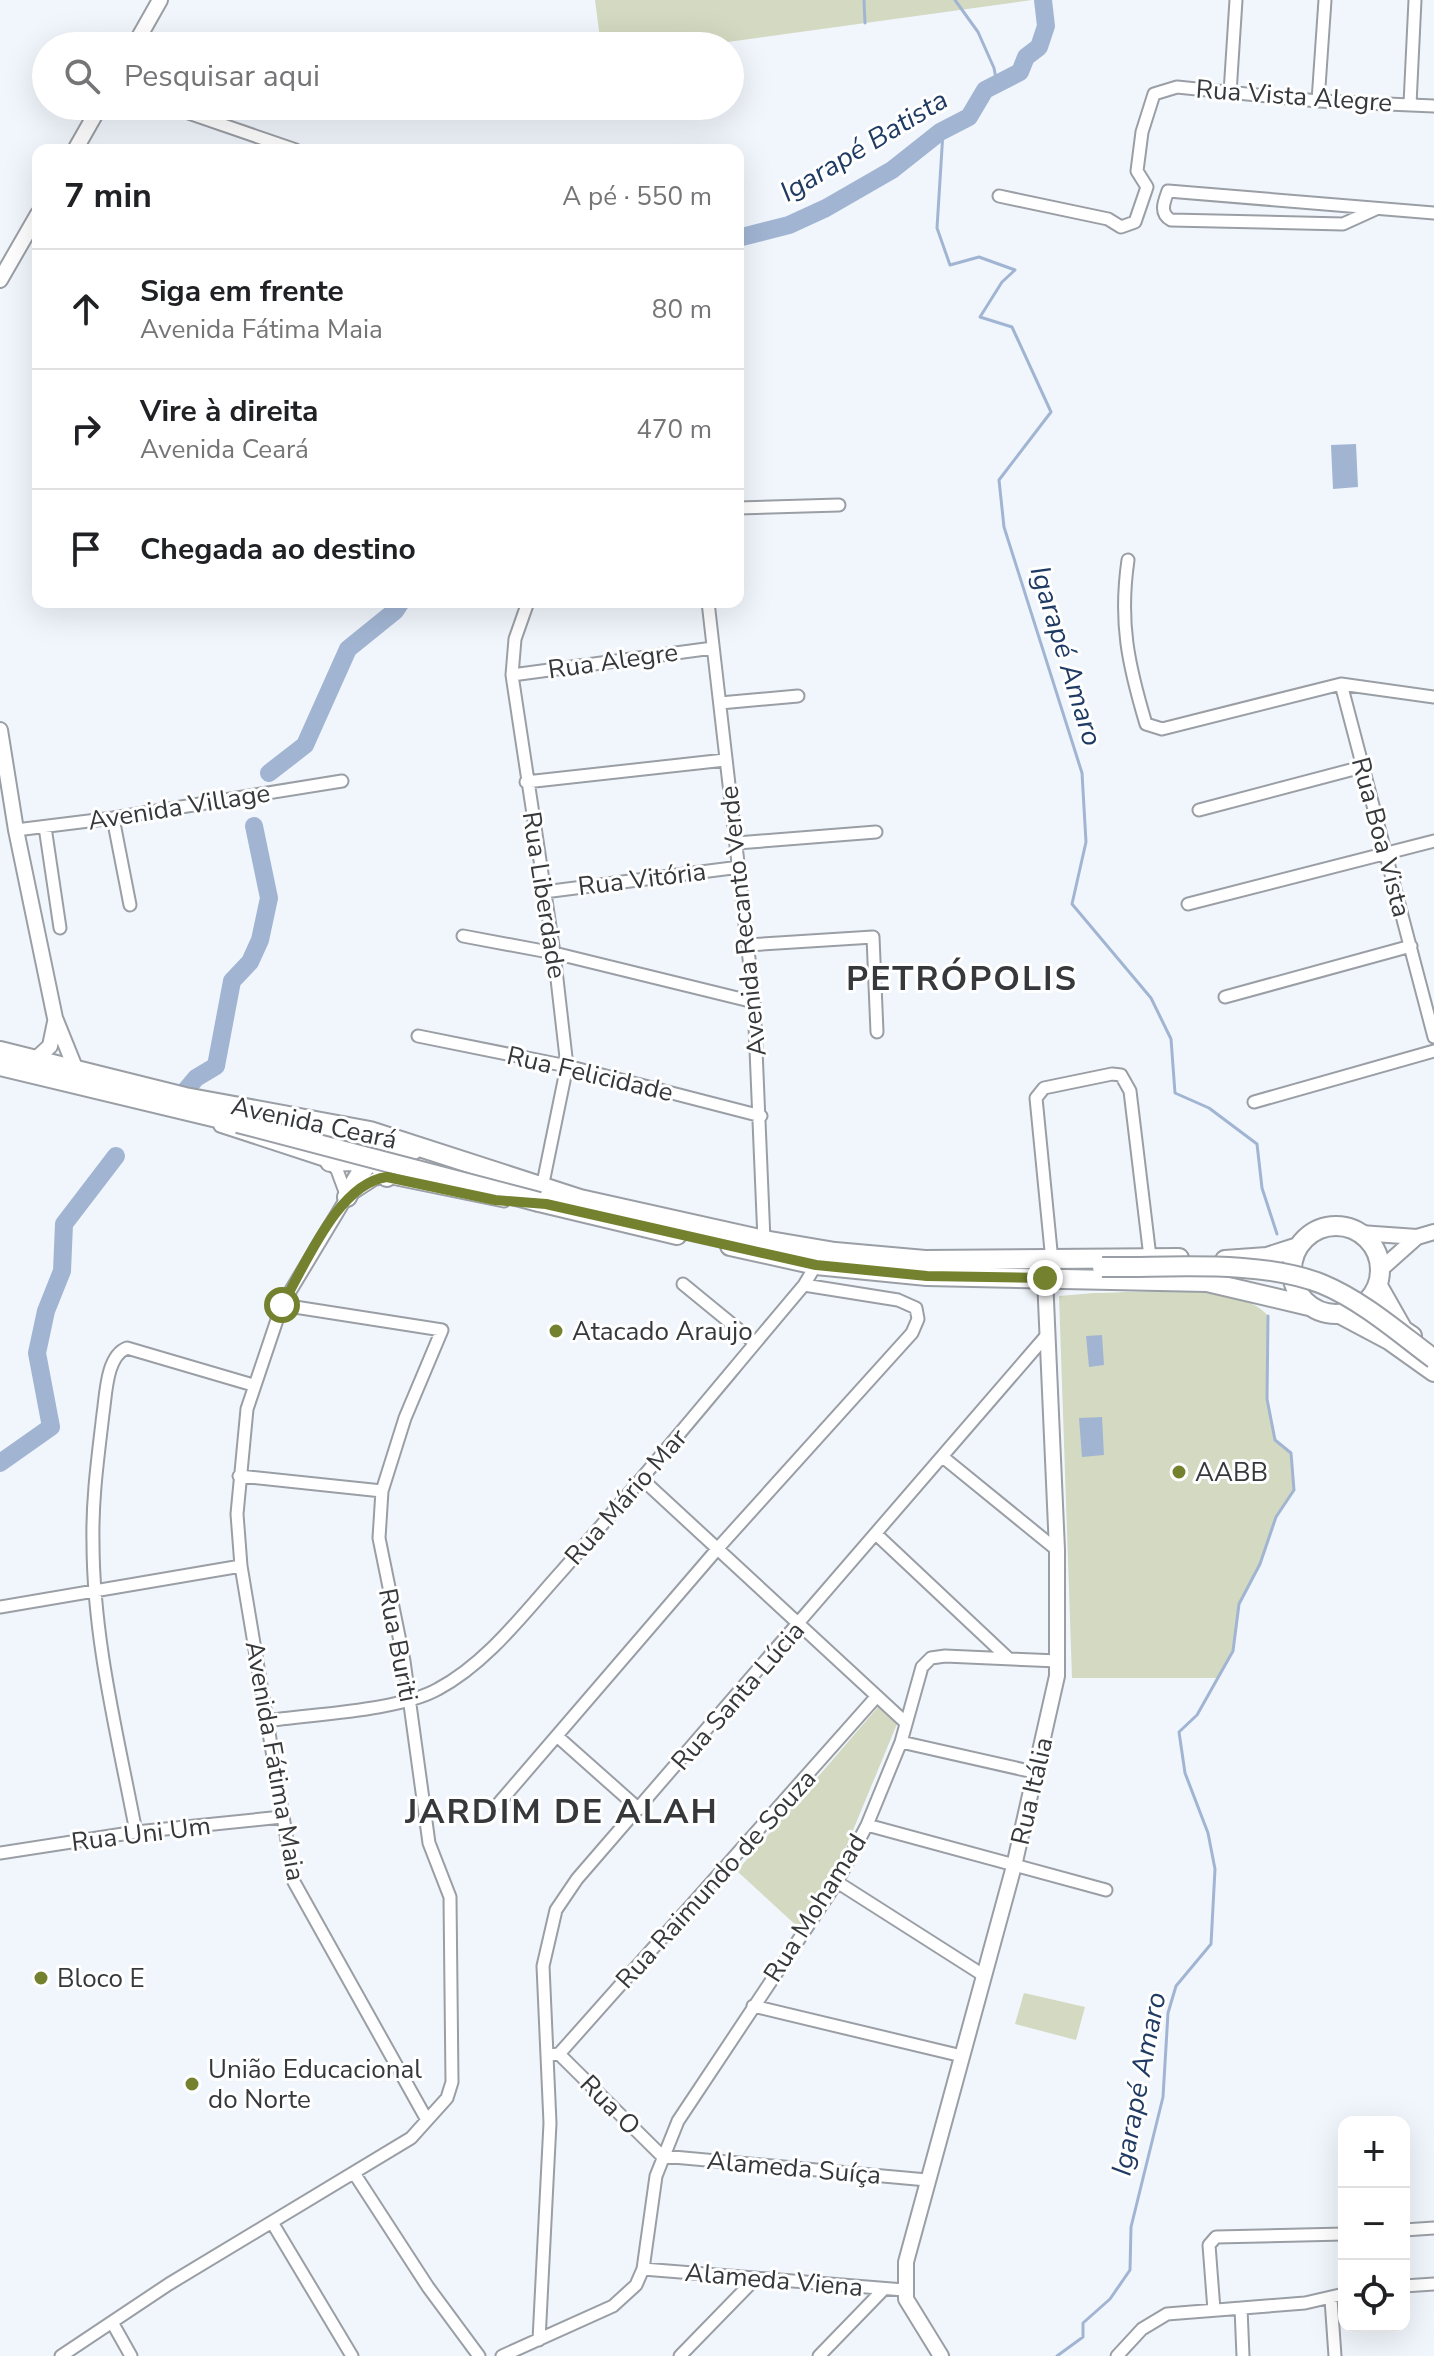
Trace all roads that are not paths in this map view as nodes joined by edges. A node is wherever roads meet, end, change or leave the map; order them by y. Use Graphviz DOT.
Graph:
graph roads {
  1 [pos="160,0"];
  2 [pos="1236,0"];
  3 [pos="1325,0"];
  4 [pos="1415,0"];
  5 [pos="142,32"];
  6 [pos="1230,93"];
  7 [pos="1318,101"];
  8 [pos="1410,104"];
  9 [pos="1434,106"];
  10 [pos="92,120"];
  11 [pos="209,120"];
  12 [pos="78,144"];
  13 [pos="279,144"];
  14 [pos="999,196"];
  15 [pos="1376,209"];
  16 [pos="1434,213"];
  17 [pos="32,224"];
  18 [pos="0,280"];
  19 [pos="839,505"];
  20 [pos="744,508"];
  21 [pos="1128,560"];
  22 [pos="526,608"];
  23 [pos="709,608"];
  24 [pos="713,648"];
  25 [pos="512,675"];
  26 [pos="1341,684"];
  27 [pos="798,696"];
  28 [pos="1434,697"];
  29 [pos="720,703"];
  30 [pos="0,730"];
  31 [pos="725,760"];
  32 [pos="1362,767"];
  33 [pos="342,781"];
  34 [pos="526,782"];
  35 [pos="1199,810"];
  36 [pos="113,818"];
  37 [pos="45,827"];
  38 [pos="16,830"];
  39 [pos="876,832"];
  40 [pos="1434,841"];
  41 [pos="737,843"];
  42 [pos="1385,852"];
  43 [pos="740,867"];
  44 [pos="544,892"];
  45 [pos="1188,904"];
  46 [pos="130,905"];
  47 [pos="60,928"];
  48 [pos="463,936"];
  49 [pos="748,945"];
  50 [pos="1411,946"];
  51 [pos="554,953"];
  52 [pos="1225,997"];
  53 [pos="754,1002"];
  54 [pos="55,1018"];
  55 [pos="877,1032"];
  56 [pos="418,1036"];
  57 [pos="1434,1037"];
  58 [pos="0,1051"];
  59 [pos="1434,1051"];
  60 [pos="36,1059"];
  61 [pos="0,1066"];
  62 [pos="567,1066"];
  63 [pos="76,1070"];
  64 [pos="1254,1102"];
  65 [pos="191,1111"];
  66 [pos="280,1116"];
  67 [pos="761,1116"];
  68 [pos="387,1150"];
  69 [pos="447,1157"];
  70 [pos="330,1162"];
  71 [pos="387,1177"];
  72 [pos="347,1197"];
  73 [pos="542,1198"];
  74 [pos="1434,1232"];
  75 [pos="1360,1233"];
  76 [pos="1417,1237"];
  77 [pos="764,1240"];
  78 [pos="1298,1247"];
  79 [pos="1150,1257"];
  80 [pos="816,1265"];
  81 [pos="1053,1266"];
  82 [pos="1379,1278"];
  83 [pos="683,1284"];
  84 [pos="804,1285"];
  85 [pos="282,1305"];
  86 [pos="1309,1306"];
  87 [pos="1340,1314"];
  88 [pos="1046,1336"];
  89 [pos="755,1343"];
  90 [pos="1434,1352"];
  91 [pos="1434,1359"];
  92 [pos="1434,1372"];
  93 [pos="253,1385"];
  94 [pos="944,1458"];
  95 [pos="239,1476"];
  96 [pos="643,1480"];
  97 [pos="382,1491"];
  98 [pos="876,1534"];
  99 [pos="719,1547"];
  100 [pos="1057,1550"];
  101 [pos="241,1566"];
  102 [pos="95,1589"];
  103 [pos="0,1607"];
  104 [pos="800,1623"];
  105 [pos="1009,1659"];
  106 [pos="1058,1661"];
  107 [pos="877,1696"];
  108 [pos="409,1700"];
  109 [pos="266,1721"];
  110 [pos="906,1723"];
  111 [pos="558,1737"];
  112 [pos="901,1742"];
  113 [pos="1038,1773"];
  114 [pos="499,1803"];
  115 [pos="639,1809"];
  116 [pos="282,1817"];
  117 [pos="867,1825"];
  118 [pos="136,1832"];
  119 [pos="0,1853"];
  120 [pos="1014,1866"];
  121 [pos="837,1882"];
  122 [pos="1106,1890"];
  123 [pos="983,1975"];
  124 [pos="753,2006"];
  125 [pos="554,2054"];
  126 [pos="962,2056"];
  127 [pos="427,2120"];
  128 [pos="662,2156"];
  129 [pos="354,2173"];
  130 [pos="927,2180"];
  131 [pos="273,2224"];
  132 [pos="1434,2228"];
  133 [pos="1410,2230"];
  134 [pos="1338,2234"];
  135 [pos="643,2269"];
  136 [pos="756,2278"];
  137 [pos="1434,2284"];
  138 [pos="1410,2286"];
  139 [pos="884,2289"];
  140 [pos="904,2290"];
  141 [pos="1338,2296"];
  142 [pos="1331,2299"];
  143 [pos="1241,2308"];
  144 [pos="1214,2310"];
  145 [pos="113,2324"];
  146 [pos="539,2340"];
  147 [pos="61,2356"];
  148 [pos="131,2356"];
  149 [pos="352,2356"];
  150 [pos="479,2356"];
  151 [pos="502,2356"];
  152 [pos="680,2356"];
  153 [pos="819,2356"];
  154 [pos="941,2356"];
  155 [pos="1117,2356"];
  156 [pos="1243,2356"];
  157 [pos="1335,2356"];
  1 -- 5 [label="street"];
  2 -- 6 [label="street"];
  3 -- 7 [label="street"];
  4 -- 8 [label="street"];
  6 -- 7 [label="street, Rua Vista Alegre"];
  6 -- 14 [label="street, Rua Vista Alegre"];
  7 -- 8 [label="street, Rua Vista Alegre"];
  8 -- 9 [label="street, Rua Vista Alegre"];
  10 -- 12 [label="street"];
  11 -- 13 [label="street"];
  15 -- 15 [label="street"];
  15 -- 16 [label="street"];
  17 -- 18 [label="street"];
  19 -- 20 [label="street"];
  21 -- 26 [label="street"];
  22 -- 25 [label="street, Rua Liberdade"];
  23 -- 24 [label="street, Avenida Recanto Verde"];
  24 -- 25 [label="street, Rua Alegre"];
  24 -- 29 [label="street, Avenida Recanto Verde"];
  25 -- 34 [label="street, Rua Liberdade"];
  26 -- 28 [label="street"];
  26 -- 32 [label="street, Rua Boa Vista"];
  27 -- 29 [label="street"];
  29 -- 31 [label="street, Avenida Recanto Verde"];
  30 -- 38 [label="street"];
  31 -- 34 [label="street"];
  31 -- 41 [label="street, Avenida Recanto Verde"];
  32 -- 35 [label="street"];
  32 -- 42 [label="street, Rua Boa Vista"];
  33 -- 36 [label="street, Avenida Village"];
  34 -- 44 [label="street, Rua Liberdade"];
  36 -- 37 [label="street, Avenida Village"];
  36 -- 46 [label="street"];
  37 -- 38 [label="street, Avenida Village"];
  37 -- 47 [label="street"];
  38 -- 54 [label="street"];
  39 -- 41 [label="street"];
  40 -- 42 [label="street"];
  41 -- 43 [label="street, Avenida Recanto Verde"];
  42 -- 45 [label="street"];
  42 -- 50 [label="street, Rua Boa Vista"];
  43 -- 44 [label="street, Rua Vitória"];
  43 -- 49 [label="street, Avenida Recanto Verde"];
  44 -- 51 [label="street, Rua Liberdade"];
  48 -- 51 [label="street"];
  49 -- 53 [label="street, Avenida Recanto Verde"];
  49 -- 55 [label="street"];
  50 -- 52 [label="street"];
  50 -- 57 [label="street, Rua Boa Vista"];
  51 -- 53 [label="street"];
  51 -- 62 [label="street, Rua Liberdade"];
  53 -- 67 [label="street, Avenida Recanto Verde"];
  54 -- 60 [label="street"];
  54 -- 63 [label="street"];
  56 -- 62 [label="street, Rua Felicidade"];
  58 -- 60 [label="main road, Avenida Ceará"];
  59 -- 64 [label="street"];
  60 -- 63 [label="main road, Avenida Ceará"];
  61 -- 65 [label="main road, Avenida Ceará"];
  62 -- 67 [label="street, Rua Felicidade"];
  62 -- 73 [label="street, Rua Liberdade"];
  63 -- 66 [label="main road, Avenida Ceará"];
  65 -- 70 [label="street, Avenida Ceará"];
  65 -- 73 [label="main road, Avenida Ceará, bridge"];
  66 -- 69 [label="main road, Avenida Ceará"];
  66 -- 70 [label="main road"];
  67 -- 77 [label="street, Avenida Recanto Verde"];
  68 -- 69 [label="main road"];
  68 -- 71 [label="main road"];
  68 -- 72 [label="main road"];
  69 -- 73 [label="main road, Avenida Ceará"];
  70 -- 72 [label="street, Avenida Ceará"];
  71 -- 72 [label="street, Avenida Ceará"];
  71 -- 73 [label="street, Avenida Ceará"];
  72 -- 85 [label="street, Avenida Fátima Maia"];
  73 -- 77 [label="main road, Avenida Ceará"];
  73 -- 80 [label="main road, Avenida Ceará"];
  74 -- 76 [label="street"];
  75 -- 76 [label="street"];
  75 -- 78 [label="main road"];
  75 -- 82 [label="main road"];
  76 -- 82 [label="street"];
  77 -- 81 [label="main road, Avenida Ceará"];
  78 -- 79 [label="main road"];
  78 -- 86 [label="main road"];
  79 -- 81 [label="main road"];
  79 -- 81 [label="street"];
  80 -- 81 [label="main road, Avenida Ceará"];
  80 -- 84 [label="street, Rua Mário Mar"];
  81 -- 86 [label="main road, Avenida Ceará"];
  81 -- 88 [label="street, Rua Itália"];
  81 -- 91 [label="main road, bridge"];
  82 -- 87 [label="main road"];
  82 -- 90 [label="main road"];
  83 -- 89 [label="street"];
  84 -- 89 [label="street, Rua Mário Mar"];
  84 -- 99 [label="street"];
  85 -- 93 [label="street, Avenida Fátima Maia"];
  85 -- 97 [label="street, Rua Buriti"];
  86 -- 87 [label="main road"];
  87 -- 92 [label="main road"];
  88 -- 94 [label="street, Rua Santa Lúcia"];
  88 -- 100 [label="street, Rua Itália"];
  89 -- 96 [label="street, Rua Mário Mar"];
  93 -- 95 [label="street, Avenida Fátima Maia"];
  93 -- 102 [label="street"];
  94 -- 98 [label="street, Rua Santa Lúcia"];
  94 -- 100 [label="street"];
  95 -- 97 [label="street"];
  95 -- 101 [label="street, Avenida Fátima Maia"];
  96 -- 99 [label="street"];
  96 -- 108 [label="street, Rua Mário Mar"];
  97 -- 108 [label="street, Rua Buriti"];
  98 -- 104 [label="street, Rua Santa Lúcia"];
  98 -- 105 [label="street"];
  99 -- 104 [label="street"];
  99 -- 111 [label="street"];
  100 -- 106 [label="street, Rua Itália"];
  101 -- 102 [label="street"];
  101 -- 109 [label="street, Avenida Fátima Maia"];
  102 -- 103 [label="street"];
  102 -- 118 [label="street"];
  104 -- 107 [label="street"];
  104 -- 115 [label="street, Rua Santa Lúcia"];
  105 -- 106 [label="street, Rua Mohamad"];
  105 -- 110 [label="street, Rua Mohamad"];
  106 -- 113 [label="street, Rua Itália"];
  107 -- 110 [label="street"];
  107 -- 125 [label="street, Rua Raimundo de Souza"];
  108 -- 109 [label="street, Rua Mário Mar"];
  108 -- 127 [label="street, Rua Buriti"];
  109 -- 116 [label="street, Avenida Fátima Maia"];
  110 -- 112 [label="street, Rua Mohamad"];
  111 -- 114 [label="street"];
  111 -- 115 [label="street"];
  112 -- 113 [label="street"];
  112 -- 117 [label="street, Rua Mohamad"];
  113 -- 120 [label="street, Rua Itália"];
  115 -- 125 [label="street, Rua Santa Lúcia"];
  116 -- 118 [label="street, Rua Uni Um"];
  116 -- 127 [label="street, Avenida Fátima Maia"];
  117 -- 120 [label="street"];
  117 -- 121 [label="street, Rua Mohamad"];
  118 -- 119 [label="street, Rua Uni Um"];
  120 -- 122 [label="street"];
  120 -- 123 [label="street, Rua Itália"];
  121 -- 123 [label="street"];
  121 -- 124 [label="street, Rua Mohamad"];
  123 -- 126 [label="street, Rua Itália"];
  124 -- 126 [label="street"];
  124 -- 128 [label="street, Rua Mohamad"];
  125 -- 128 [label="street, Rua O"];
  125 -- 146 [label="street, Rua Santa Lúcia"];
  126 -- 130 [label="street, Rua Itália"];
  127 -- 129 [label="street"];
  128 -- 130 [label="street, Alameda Suíça"];
  128 -- 135 [label="street, Rua Mohamad"];
  129 -- 131 [label="street"];
  129 -- 150 [label="street"];
  130 -- 140 [label="street, Rua Itália"];
  131 -- 145 [label="street"];
  131 -- 149 [label="street"];
  132 -- 133 [label="street"];
  134 -- 144 [label="street"];
  135 -- 136 [label="street, Alameda Viena"];
  135 -- 146 [label="street"];
  136 -- 139 [label="street, Alameda Viena"];
  136 -- 152 [label="street"];
  137 -- 138 [label="street"];
  139 -- 140 [label="street, Alameda Viena"];
  139 -- 153 [label="street"];
  140 -- 154 [label="street"];
  141 -- 142 [label="street"];
  142 -- 143 [label="street"];
  142 -- 157 [label="street"];
  143 -- 144 [label="street"];
  143 -- 156 [label="street"];
  144 -- 155 [label="street"];
  145 -- 147 [label="street"];
  145 -- 148 [label="street"];
  146 -- 151 [label="street"];
}
